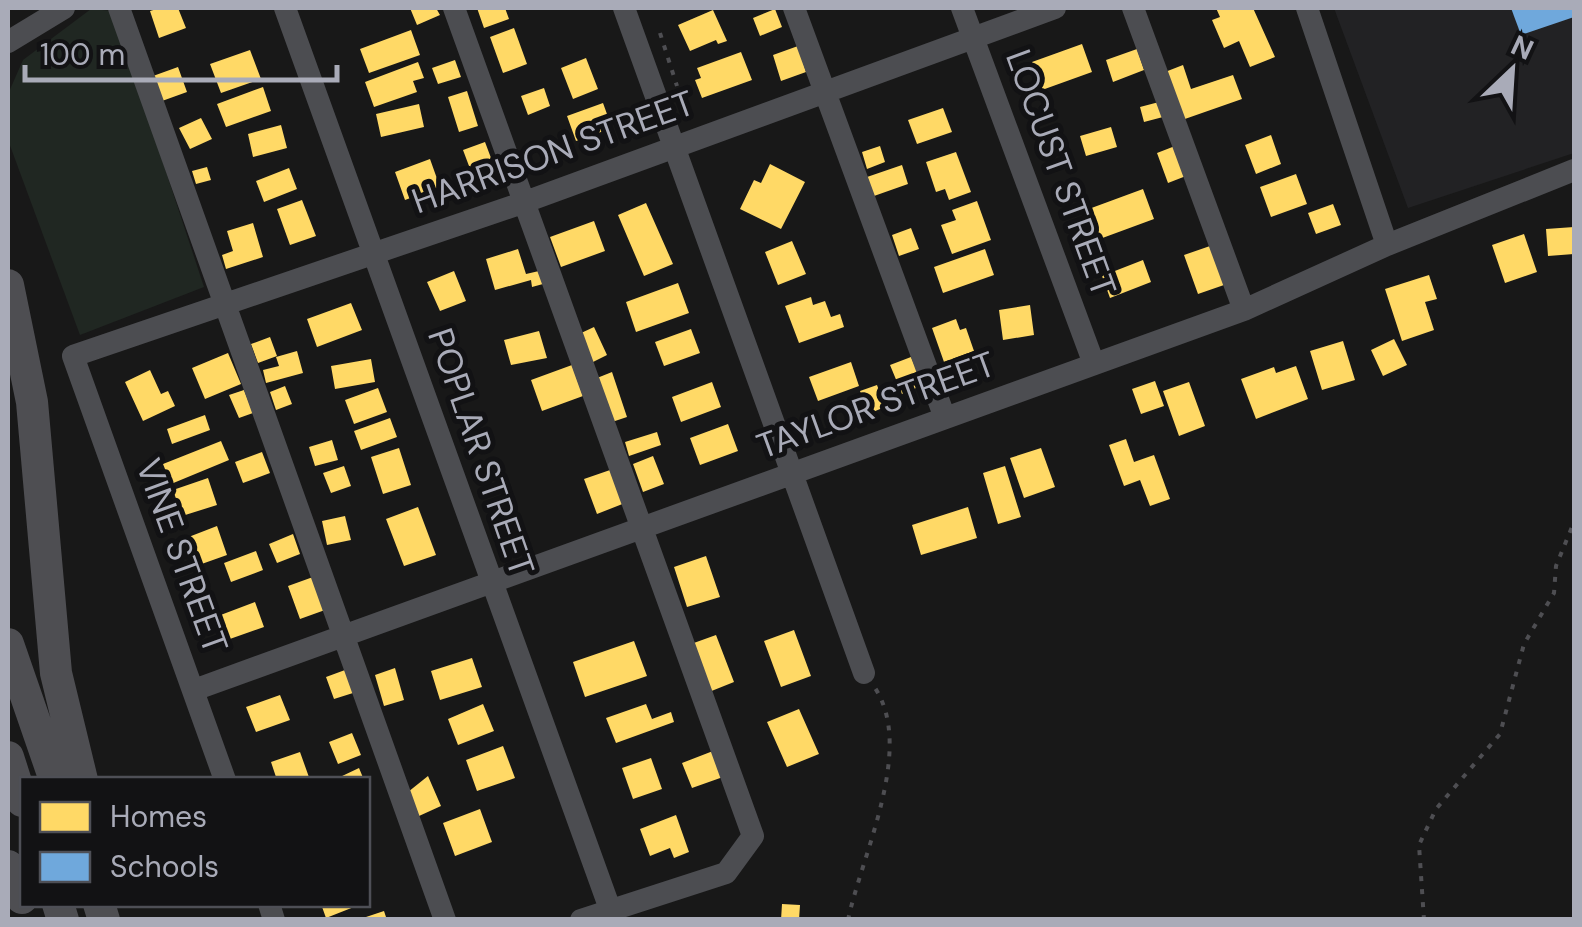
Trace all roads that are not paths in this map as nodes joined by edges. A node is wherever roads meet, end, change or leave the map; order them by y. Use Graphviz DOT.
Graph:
graph roads {
  1 [pos="64,8"];
  2 [pos="119,8"];
  3 [pos="284,8"];
  4 [pos="454,8"];
  5 [pos="624,8"];
  6 [pos="794,8"];
  7 [pos="962,8"];
  8 [pos="1055,8"];
  9 [pos="1133,8"];
  10 [pos="1306,8"];
  11 [pos="972,35"];
  12 [pos="8,42"];
  13 [pos="823,92"];
  14 [pos="672,145"];
  15 [pos="1574,170"];
  16 [pos="525,202"];
  17 [pos="1387,246"];
  18 [pos="374,255"];
  19 [pos="8,285"];
  20 [pos="225,307"];
  21 [pos="1244,310"];
  22 [pos="73,356"];
  23 [pos="1094,364"];
  24 [pos="945,418"];
  25 [pos="794,471"];
  26 [pos="644,528"];
  27 [pos="490,584"];
  28 [pos="342,636"];
  29 [pos="8,644"];
  30 [pos="864,673"];
  31 [pos="194,690"];
  32 [pos="8,757"];
  33 [pos="54,777"];
  34 [pos="81,777"];
  35 [pos="224,777"];
  36 [pos="20,795"];
  37 [pos="8,866"];
  38 [pos="20,892"];
  39 [pos="612,914"];
  40 [pos="444,920"];
  41 [pos="581,920"];
  1 -- 12 [label="street"];
  2 -- 20 [label="street"];
  3 -- 18 [label="street, POPLAR STREET"];
  4 -- 16 [label="street"];
  5 -- 14 [label="street"];
  6 -- 13 [label="street"];
  7 -- 11 [label="street, LOCUST STREET"];
  8 -- 11 [label="street, HARRISON STREET"];
  9 -- 21 [label="street"];
  10 -- 17 [label="street"];
  11 -- 13 [label="street, HARRISON STREET"];
  11 -- 23 [label="street, LOCUST STREET"];
  13 -- 14 [label="street, HARRISON STREET"];
  13 -- 24 [label="street"];
  14 -- 16 [label="street, HARRISON STREET"];
  14 -- 25 [label="street"];
  15 -- 17 [label="street, TAYLOR STREET"];
  16 -- 18 [label="street, HARRISON STREET"];
  16 -- 26 [label="street"];
  17 -- 21 [label="street, TAYLOR STREET"];
  18 -- 20 [label="street, HARRISON STREET"];
  18 -- 27 [label="street, POPLAR STREET"];
  19 -- 34 [label="highway"];
  20 -- 22 [label="street, HARRISON STREET"];
  20 -- 28 [label="street"];
  21 -- 23 [label="street, TAYLOR STREET"];
  22 -- 31 [label="street, VINE STREET"];
  23 -- 24 [label="street, TAYLOR STREET"];
  24 -- 25 [label="street, TAYLOR STREET"];
  25 -- 26 [label="street, TAYLOR STREET"];
  25 -- 30 [label="street"];
  26 -- 27 [label="street, TAYLOR STREET"];
  26 -- 39 [label="street"];
  27 -- 28 [label="street, TAYLOR STREET"];
  27 -- 39 [label="street, POPLAR STREET"];
  28 -- 31 [label="street, TAYLOR STREET"];
  28 -- 40 [label="street"];
  29 -- 33 [label="highway"];
  31 -- 35 [label="street, VINE STREET"];
  32 -- 36 [label="highway"];
  37 -- 38 [label="highway"];
  39 -- 41 [label="street"];
}
